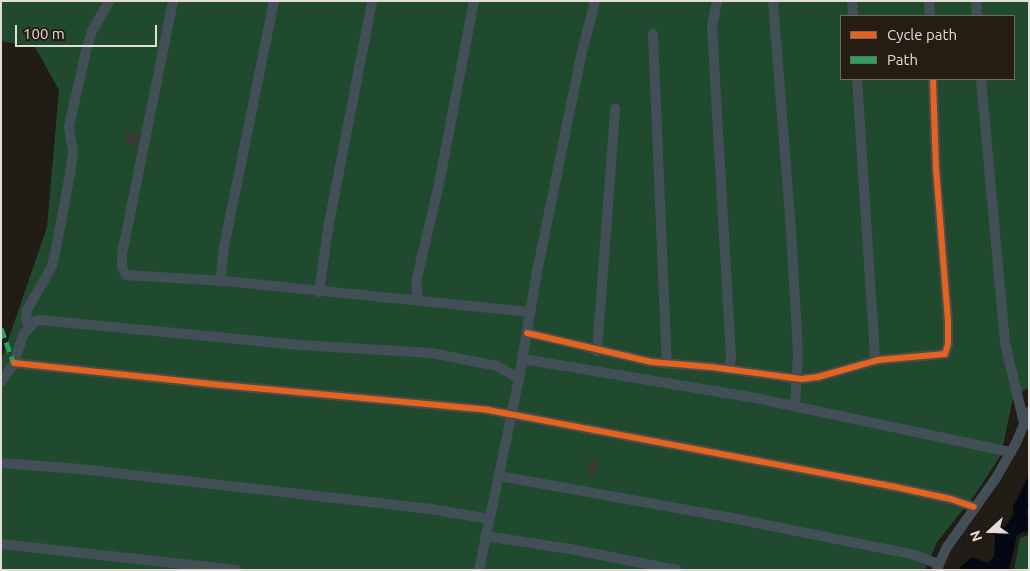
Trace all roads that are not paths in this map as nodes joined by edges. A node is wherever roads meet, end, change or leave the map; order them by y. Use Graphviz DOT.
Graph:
graph roads {
  1 [pos="109,1"];
  2 [pos="173,1"];
  3 [pos="274,1"];
  4 [pos="372,1"];
  5 [pos="474,1"];
  6 [pos="595,1"];
  7 [pos="717,1"];
  8 [pos="773,1"];
  9 [pos="852,1"];
  10 [pos="928,1"];
  11 [pos="976,1"];
  12 [pos="853,15"];
  13 [pos="930,15"];
  14 [pos="977,15"];
  15 [pos="653,34"];
  16 [pos="857,80"];
  17 [pos="933,80"];
  18 [pos="981,80"];
  19 [pos="614,109"];
  20 [pos="220,281"];
  21 [pos="319,292"];
  22 [pos="418,301"];
  23 [pos="530,312"];
  24 [pos="29,326"];
  25 [pos="527,333"];
  26 [pos="598,351"];
  27 [pos="523,359"];
  28 [pos="876,360"];
  29 [pos="14,363"];
  30 [pos="667,364"];
  31 [pos="729,370"];
  32 [pos="520,378"];
  33 [pos="796,378"];
  34 [pos="1,382"];
  35 [pos="795,405"];
  36 [pos="1029,412"];
  37 [pos="512,416"];
  38 [pos="1024,423"];
  39 [pos="1011,452"];
  40 [pos="1,462"];
  41 [pos="499,476"];
  42 [pos="974,507"];
  43 [pos="489,519"];
  44 [pos="485,536"];
  45 [pos="1,544"];
  46 [pos="938,567"];
  47 [pos="237,570"];
  48 [pos="479,570"];
  49 [pos="676,570"];
  1 -- 24 [label="street"];
  2 -- 20 [label="street"];
  3 -- 20 [label="street"];
  4 -- 21 [label="street"];
  5 -- 22 [label="street"];
  6 -- 23 [label="street"];
  7 -- 31 [label="street"];
  8 -- 33 [label="street"];
  9 -- 12 [label="street"];
  10 -- 13 [label="street"];
  11 -- 14 [label="street"];
  15 -- 30 [label="street"];
  16 -- 28 [label="street"];
  17 -- 28 [label="street"];
  18 -- 38 [label="street"];
  19 -- 26 [label="street"];
  20 -- 21 [label="street"];
  21 -- 22 [label="street"];
  22 -- 23 [label="street"];
  23 -- 25 [label="street"];
  24 -- 29 [label="street"];
  24 -- 32 [label="street"];
  25 -- 26 [label="street"];
  25 -- 27 [label="street"];
  26 -- 30 [label="street"];
  27 -- 32 [label="street"];
  27 -- 35 [label="street"];
  28 -- 33 [label="street"];
  29 -- 34 [label="street"];
  29 -- 37 [label="street"];
  30 -- 31 [label="street"];
  31 -- 33 [label="street"];
  32 -- 37 [label="street"];
  33 -- 35 [label="street"];
  35 -- 39 [label="street"];
  36 -- 38 [label="street"];
  37 -- 41 [label="street"];
  37 -- 42 [label="street"];
  38 -- 39 [label="street"];
  39 -- 42 [label="street"];
  40 -- 43 [label="street"];
  41 -- 43 [label="street"];
  41 -- 46 [label="street"];
  42 -- 46 [label="street"];
  43 -- 44 [label="street"];
  44 -- 48 [label="street"];
  44 -- 49 [label="street"];
  45 -- 47 [label="street"];
}
